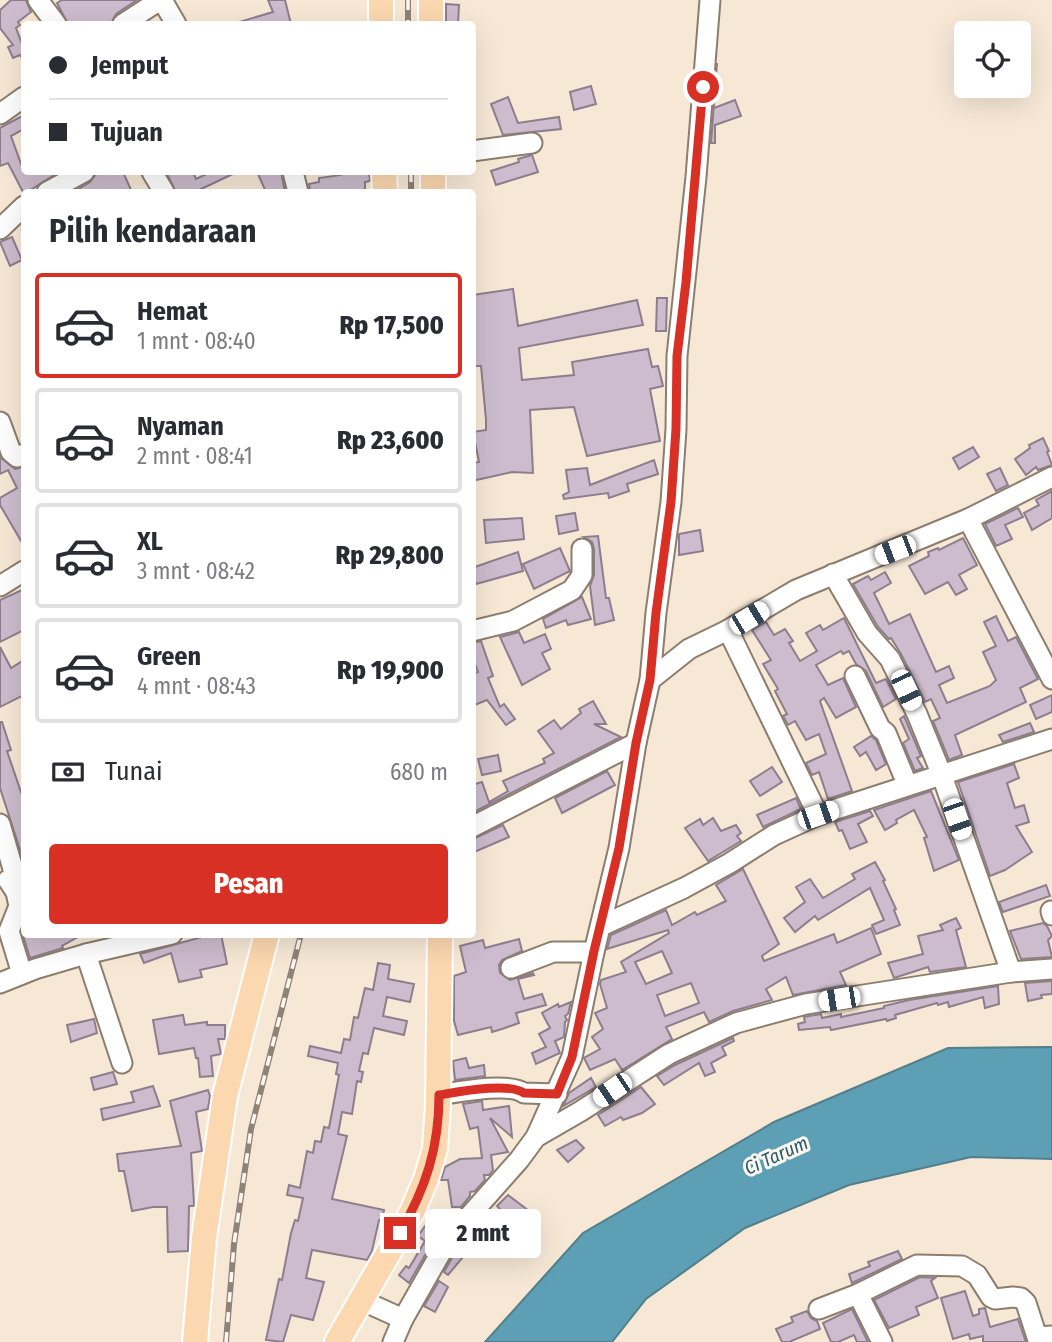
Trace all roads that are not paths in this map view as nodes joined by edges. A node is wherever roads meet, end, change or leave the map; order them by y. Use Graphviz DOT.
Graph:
graph roads {
  1 [pos="38,0"];
  2 [pos="161,0"];
  3 [pos="381,0"];
  4 [pos="430,0"];
  5 [pos="710,0"];
  6 [pos="53,21"];
  7 [pos="128,21"];
  8 [pos="174,21"];
  9 [pos="381,21"];
  10 [pos="431,21"];
  11 [pos="21,99"];
  12 [pos="0,114"];
  13 [pos="532,143"];
  14 [pos="476,150"];
  15 [pos="78,175"];
  16 [pos="53,189"];
  17 [pos="21,209"];
  18 [pos="0,229"];
  19 [pos="0,422"];
  20 [pos="21,455"];
  21 [pos="1052,477"];
  22 [pos="968,519"];
  23 [pos="582,549"];
  24 [pos="21,573"];
  25 [pos="833,574"];
  26 [pos="0,586"];
  27 [pos="476,630"];
  28 [pos="729,630"];
  29 [pos="855,676"];
  30 [pos="1052,679"];
  31 [pos="650,680"];
  32 [pos="1052,738"];
  33 [pos="636,743"];
  34 [pos="940,773"];
  35 [pos="906,784"];
  36 [pos="818,815"];
  37 [pos="0,824"];
  38 [pos="476,825"];
  39 [pos="12,879"];
  40 [pos="601,926"];
  41 [pos="137,938"];
  42 [pos="266,938"];
  43 [pos="440,938"];
  44 [pos="110,941"];
  45 [pos="594,951"];
  46 [pos="86,954"];
  47 [pos="511,968"];
  48 [pos="1052,969"];
  49 [pos="1011,972"];
  50 [pos="22,974"];
  51 [pos="0,983"];
  52 [pos="122,1063"];
  53 [pos="557,1094"];
  54 [pos="439,1095"];
  55 [pos="536,1136"];
  56 [pos="858,1294"];
  57 [pos="361,1300"];
  58 [pos="818,1309"];
  59 [pos="403,1319"];
  60 [pos="1052,1336"];
  61 [pos="195,1342"];
  62 [pos="337,1342"];
  63 [pos="393,1342"];
  64 [pos="882,1342"];
  1 -- 6 [label="street"];
  2 -- 7 [label="street"];
  2 -- 8 [label="street"];
  3 -- 9 [label="main road"];
  4 -- 10 [label="main road"];
  5 -- 31 [label="street"];
  11 -- 12 [label="street"];
  13 -- 14 [label="street"];
  15 -- 16 [label="street"];
  17 -- 18 [label="street"];
  19 -- 20 [label="street"];
  21 -- 22 [label="street"];
  22 -- 25 [label="street"];
  22 -- 30 [label="street"];
  23 -- 27 [label="street"];
  24 -- 26 [label="street"];
  25 -- 28 [label="street"];
  25 -- 34 [label="street"];
  28 -- 31 [label="street"];
  28 -- 36 [label="street"];
  29 -- 35 [label="street"];
  31 -- 33 [label="street"];
  32 -- 34 [label="street"];
  33 -- 38 [label="street"];
  33 -- 40 [label="street"];
  34 -- 35 [label="street"];
  34 -- 49 [label="street"];
  35 -- 36 [label="street"];
  36 -- 40 [label="street"];
  37 -- 39 [label="street"];
  39 -- 50 [label="street"];
  40 -- 45 [label="street"];
  41 -- 44 [label="street"];
  42 -- 61 [label="main road"];
  43 -- 54 [label="main road"];
  44 -- 46 [label="street"];
  45 -- 47 [label="street"];
  45 -- 53 [label="street"];
  46 -- 50 [label="street"];
  46 -- 52 [label="street"];
  48 -- 49 [label="street"];
  49 -- 55 [label="street"];
  50 -- 51 [label="street"];
  53 -- 54 [label="street"];
  53 -- 55 [label="street"];
  54 -- 57 [label="main road"];
  55 -- 59 [label="street"];
  56 -- 58 [label="street"];
  56 -- 60 [label="street"];
  56 -- 64 [label="street"];
  57 -- 59 [label="street"];
  57 -- 62 [label="main road"];
  59 -- 63 [label="street"];
}
